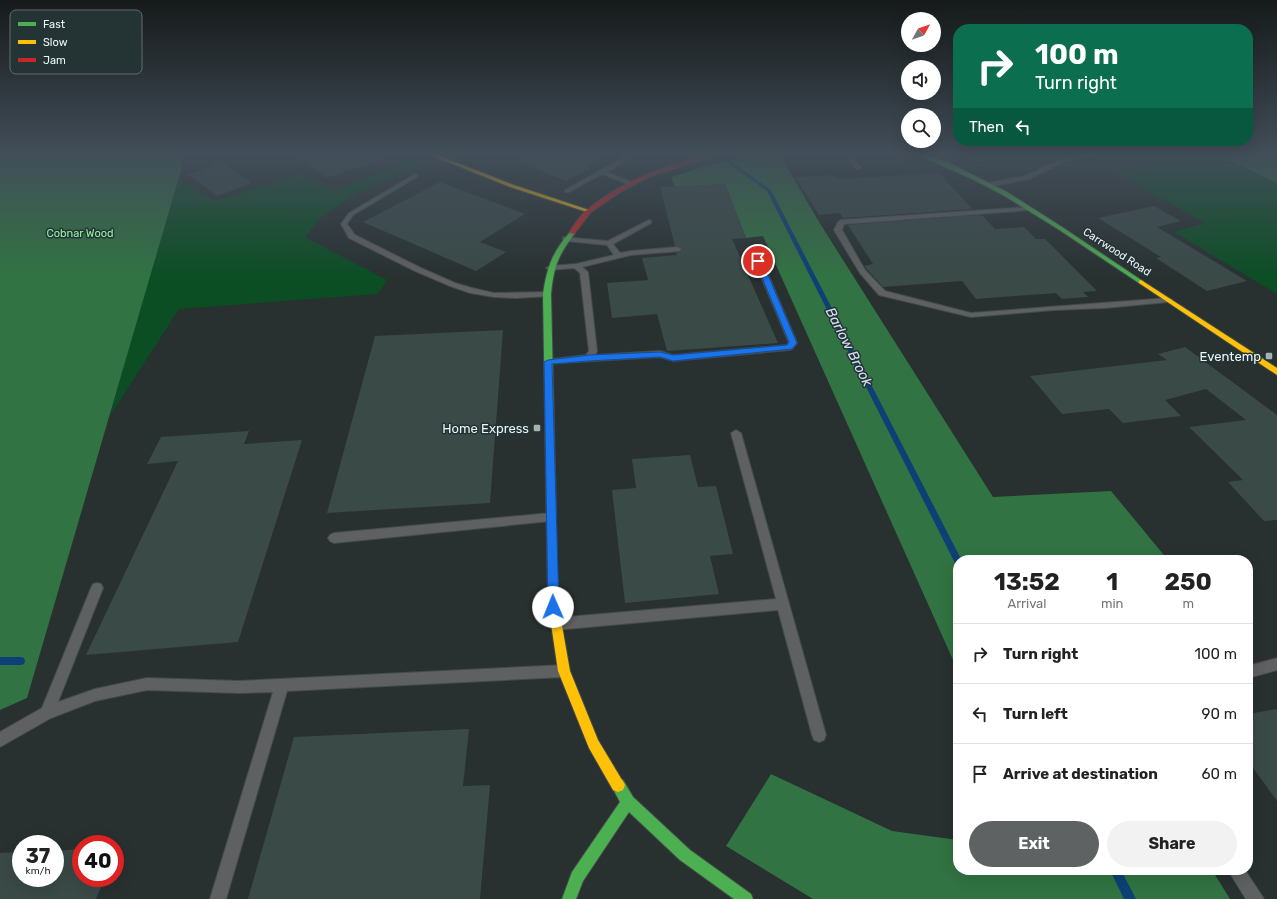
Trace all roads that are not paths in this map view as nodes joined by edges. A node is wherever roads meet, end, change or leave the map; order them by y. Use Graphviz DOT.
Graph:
graph roads {
  1 [pos="383,195"];
  2 [pos="540,195"];
  3 [pos="615,195"];
  4 [pos="1005,195"];
  5 [pos="1028,209"];
  6 [pos="589,211"];
  7 [pos="649,222"];
  8 [pos="566,239"];
  9 [pos="609,243"];
  10 [pos="753,248"];
  11 [pos="677,249"];
  12 [pos="618,256"];
  13 [pos="576,266"];
  14 [pos="550,268"];
  15 [pos="547,294"];
  16 [pos="1168,300"];
  17 [pos="589,358"];
  18 [pos="548,362"];
  19 [pos="1277,372"];
  20 [pos="736,433"];
  21 [pos="551,518"];
  22 [pos="334,538"];
  23 [pos="97,588"];
  24 [pos="783,604"];
  25 [pos="555,624"];
  26 [pos="1277,664"];
  27 [pos="564,671"];
  28 [pos="1253,671"];
  29 [pos="282,685"];
  30 [pos="46,713"];
  31 [pos="819,735"];
  32 [pos="0,740"];
  33 [pos="628,802"];
  34 [pos="1239,875"];
  35 [pos="218,899"];
  36 [pos="569,899"];
  37 [pos="746,899"];
  38 [pos="1256,899"];
  1 -- 15 [label="lane"];
  2 -- 6 [label="street"];
  3 -- 6 [label="street"];
  4 -- 5 [label="street, Carrwood Road"];
  5 -- 16 [label="street, Carrwood Road"];
  5 -- 16 [label="lane"];
  6 -- 8 [label="street"];
  7 -- 9 [label="lane"];
  8 -- 9 [label="lane"];
  8 -- 14 [label="street"];
  9 -- 12 [label="lane"];
  10 -- 17 [label="lane"];
  11 -- 12 [label="lane"];
  12 -- 13 [label="lane"];
  13 -- 14 [label="lane"];
  13 -- 17 [label="lane"];
  14 -- 15 [label="street"];
  15 -- 18 [label="street"];
  16 -- 19 [label="street, Carrwood Road"];
  17 -- 18 [label="lane"];
  18 -- 21 [label="street"];
  20 -- 24 [label="lane"];
  21 -- 22 [label="lane"];
  21 -- 25 [label="street"];
  23 -- 30 [label="lane"];
  24 -- 25 [label="lane"];
  24 -- 31 [label="lane"];
  25 -- 27 [label="street"];
  26 -- 28 [label="lane"];
  27 -- 29 [label="lane"];
  27 -- 33 [label="street"];
  29 -- 30 [label="lane"];
  29 -- 35 [label="lane"];
  30 -- 32 [label="lane"];
  33 -- 36 [label="street"];
  33 -- 37 [label="street"];
  34 -- 38 [label="lane"];
}
